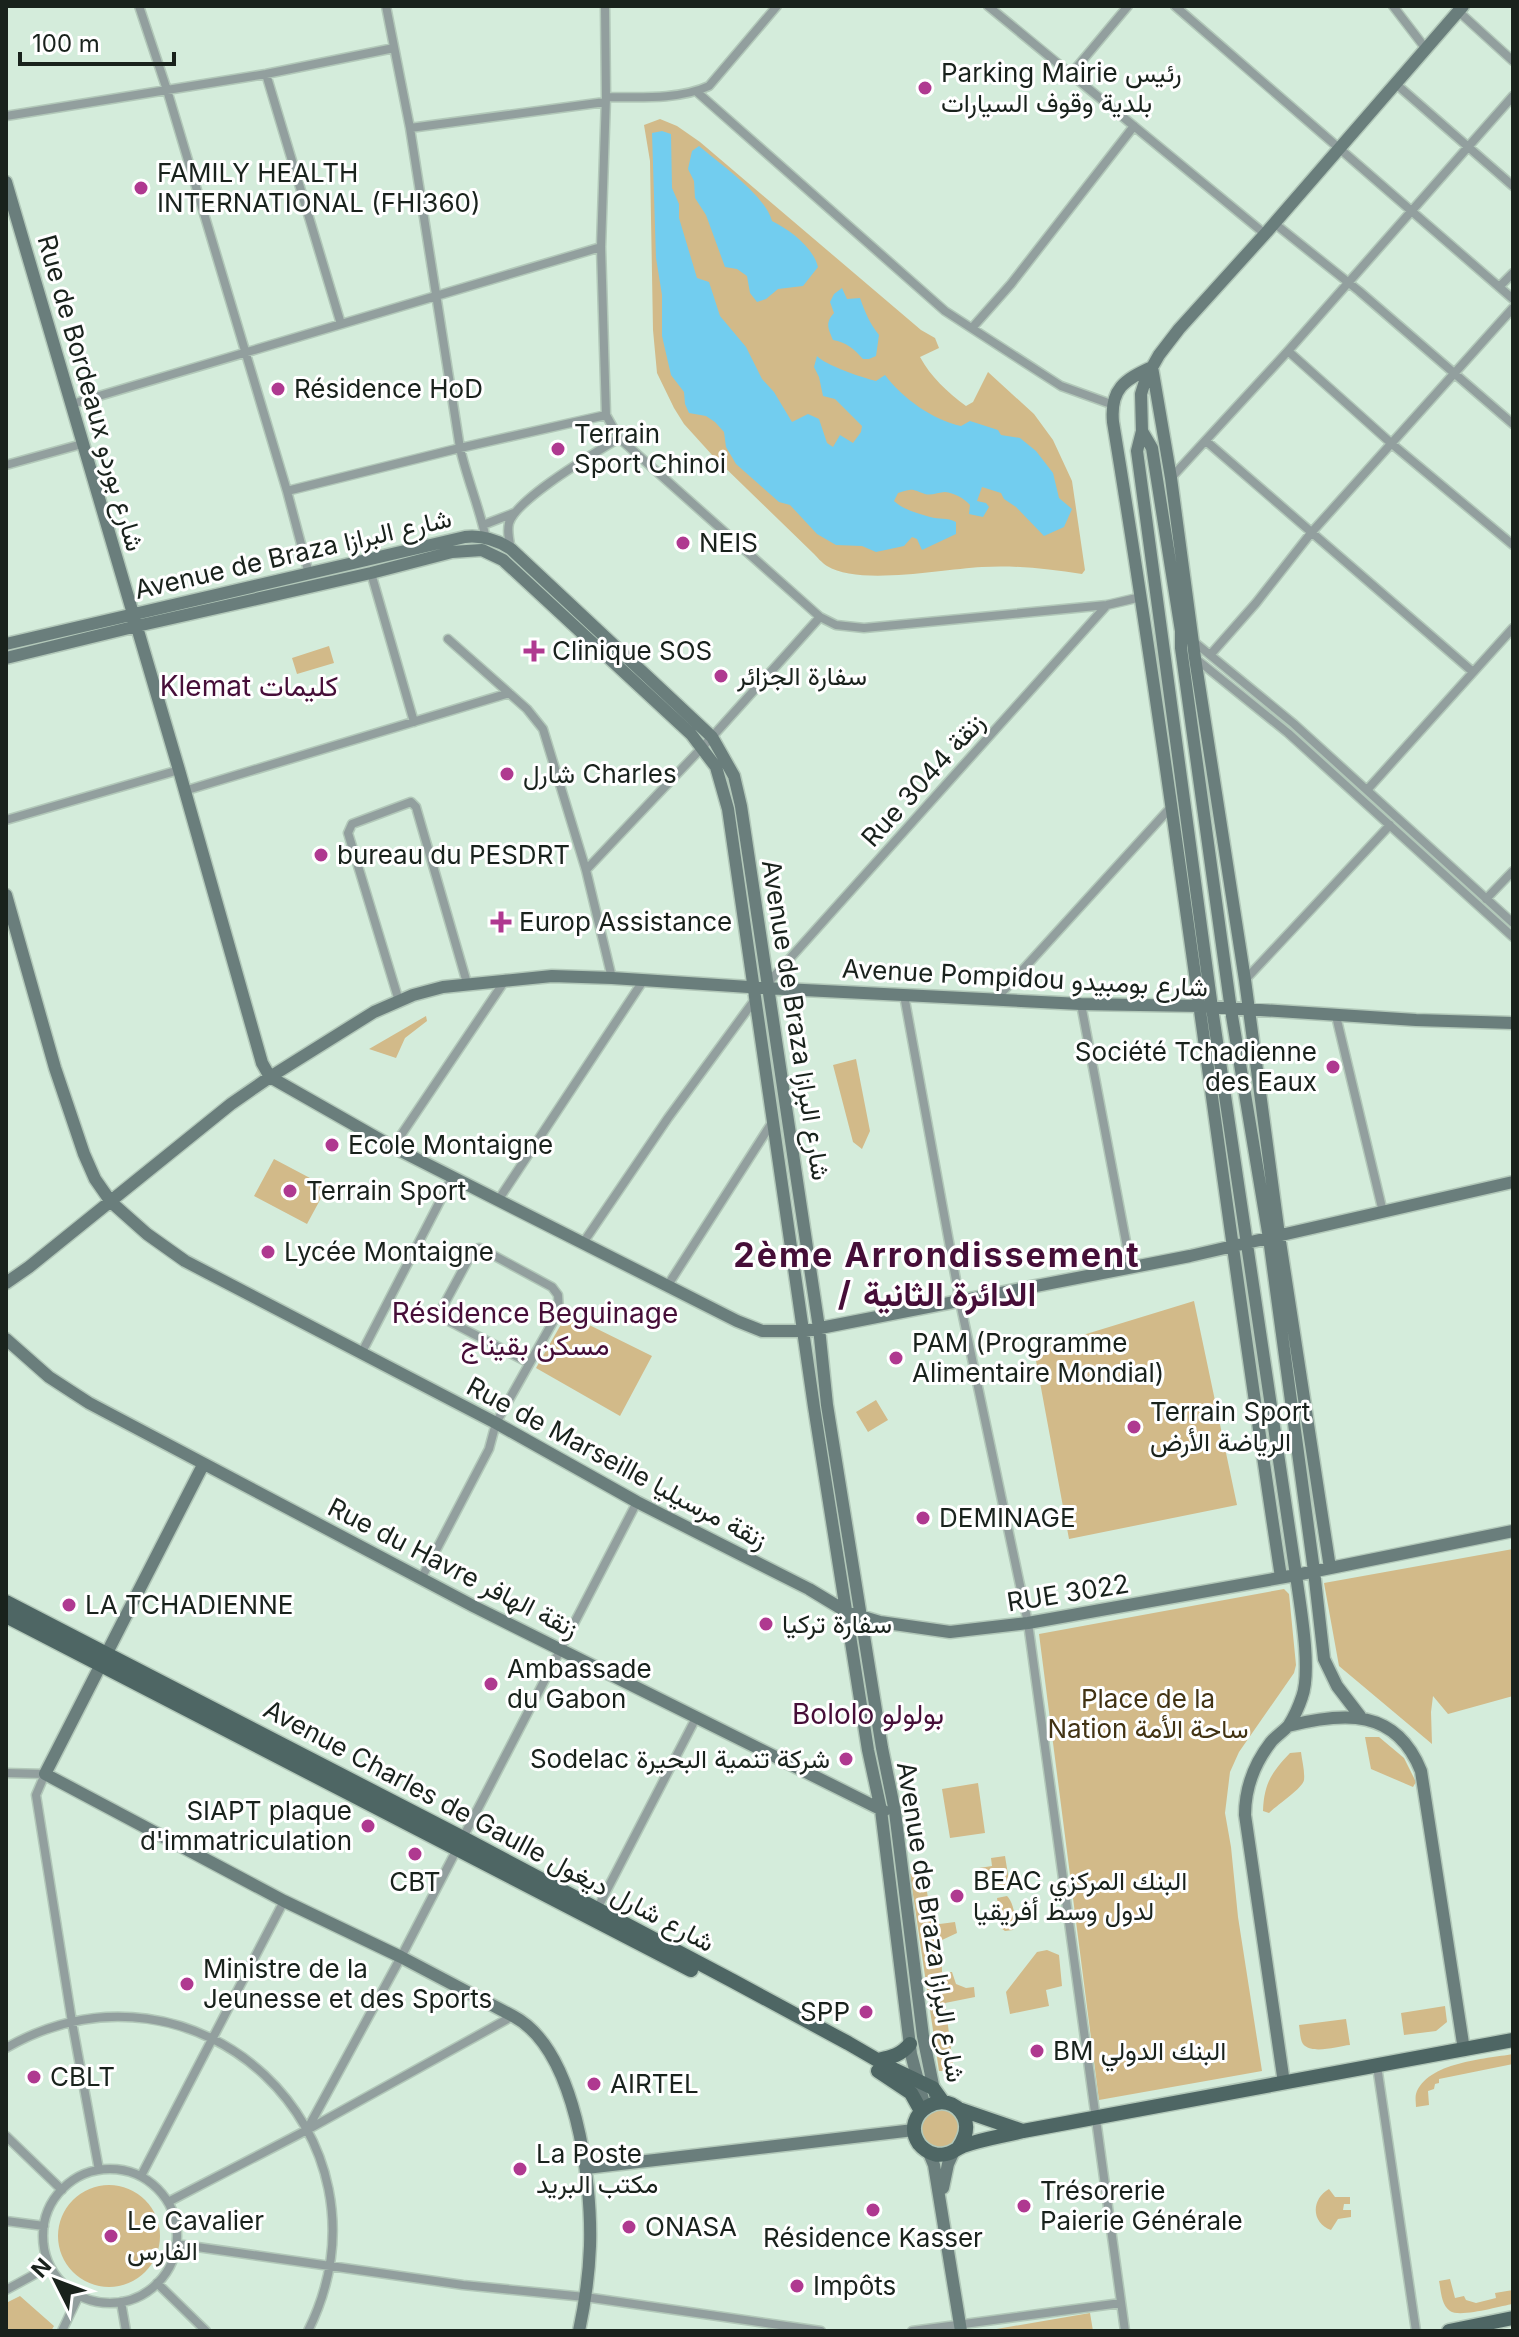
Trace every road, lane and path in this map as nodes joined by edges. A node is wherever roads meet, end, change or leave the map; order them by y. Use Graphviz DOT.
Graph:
graph roads {
  1 [pos="139,6"];
  2 [pos="386,6"];
  3 [pos="605,6"];
  4 [pos="777,6"];
  5 [pos="988,6"];
  6 [pos="1128,6"];
  7 [pos="1175,6"];
  8 [pos="1393,6"];
  9 [pos="1460,9"];
  10 [pos="394,48"];
  11 [pos="1426,49"];
  12 [pos="1513,61"];
  13 [pos="266,74"];
  14 [pos="1071,74"];
  15 [pos="1396,84"];
  16 [pos="167,90"];
  17 [pos="697,92"];
  18 [pos="1513,96"];
  19 [pos="605,99"];
  20 [pos="6,116"];
  21 [pos="1134,126"];
  22 [pos="410,128"];
  23 [pos="1469,147"];
  24 [pos="1339,149"];
  25 [pos="6,182"];
  26 [pos="1513,186"];
  27 [pos="1411,211"];
  28 [pos="1274,223"];
  29 [pos="1265,234"];
  30 [pos="601,247"];
  31 [pos="1513,273"];
  32 [pos="1348,282"];
  33 [pos="1499,287"];
  34 [pos="435,294"];
  35 [pos="1513,299"];
  36 [pos="1513,308"];
  37 [pos="341,324"];
  38 [pos="972,328"];
  39 [pos="1288,351"];
  40 [pos="246,352"];
  41 [pos="1152,367"];
  42 [pos="1456,373"];
  43 [pos="72,404"];
  44 [pos="1111,404"];
  45 [pos="606,415"];
  46 [pos="1513,424"];
  47 [pos="1142,431"];
  48 [pos="619,438"];
  49 [pos="1206,441"];
  50 [pos="82,444"];
  51 [pos="1392,444"];
  52 [pos="460,448"];
  53 [pos="6,465"];
  54 [pos="1171,478"];
  55 [pos="287,491"];
  56 [pos="515,512"];
  57 [pos="484,531"];
  58 [pos="1311,533"];
  59 [pos="1513,545"];
  60 [pos="511,549"];
  61 [pos="489,552"];
  62 [pos="371,573"];
  63 [pos="309,574"];
  64 [pos="1141,597"];
  65 [pos="1107,605"];
  66 [pos="820,617"];
  67 [pos="135,619"];
  68 [pos="1513,628"];
  69 [pos="1181,631"];
  70 [pos="448,639"];
  71 [pos="1193,641"];
  72 [pos="6,644"];
  73 [pos="1181,648"];
  74 [pos="1211,654"];
  75 [pos="6,658"];
  76 [pos="1195,658"];
  77 [pos="1473,672"];
  78 [pos="509,693"];
  79 [pos="414,722"];
  80 [pos="712,737"];
  81 [pos="702,747"];
  82 [pos="179,770"];
  83 [pos="1367,790"];
  84 [pos="184,791"];
  85 [pos="1172,806"];
  86 [pos="6,820"];
  87 [pos="1390,825"];
  88 [pos="586,870"];
  89 [pos="1513,871"];
  90 [pos="6,895"];
  91 [pos="1486,899"];
  92 [pos="1513,923"];
  93 [pos="1513,937"];
  94 [pos="612,978"];
  95 [pos="506,979"];
  96 [pos="1245,980"];
  97 [pos="643,981"];
  98 [pos="467,983"];
  99 [pos="762,989"];
  100 [pos="904,995"];
  101 [pos="996,999"];
  102 [pos="399,1001"];
  103 [pos="1081,1004"];
  104 [pos="1206,1007"];
  105 [pos="1231,1010"];
  106 [pos="1249,1011"];
  107 [pos="1336,1016"];
  108 [pos="1513,1023"];
  109 [pos="270,1077"];
  110 [pos="773,1121"];
  111 [pos="393,1147"];
  112 [pos="453,1176"];
  113 [pos="1513,1182"];
  114 [pos="499,1199"];
  115 [pos="111,1202"];
  116 [pos="1383,1212"];
  117 [pos="1274,1236"];
  118 [pos="583,1243"];
  119 [pos="1239,1244"];
  120 [pos="1131,1268"];
  121 [pos="6,1283"];
  122 [pos="668,1285"];
  123 [pos="960,1302"];
  124 [pos="819,1328"];
  125 [pos="805,1331"];
  126 [pos="6,1339"];
  127 [pos="362,1352"];
  128 [pos="529,1363"];
  129 [pos="496,1423"];
  130 [pos="203,1465"];
  131 [pos="637,1502"];
  132 [pos="1513,1531"];
  133 [pos="1330,1568"];
  134 [pos="1314,1571"];
  135 [pos="1296,1575"];
  136 [pos="422,1577"];
  137 [pos="1281,1577"];
  138 [pos="6,1602"];
  139 [pos="847,1612"];
  140 [pos="6,1616"];
  141 [pos="861,1617"];
  142 [pos="1028,1623"];
  143 [pos="562,1650"];
  144 [pos="103,1660"];
  145 [pos="697,1716"];
  146 [pos="1360,1716"];
  147 [pos="1288,1726"];
  148 [pos="6,1773"];
  149 [pos="45,1774"];
  150 [pos="881,1810"];
  151 [pos="895,1812"];
  152 [pos="460,1844"];
  153 [pos="894,1861"];
  154 [pos="284,1901"];
  155 [pos="594,1914"];
  156 [pos="401,1957"];
  157 [pos="513,2016"];
  158 [pos="72,2022"];
  159 [pos="212,2038"];
  160 [pos="1513,2040"];
  161 [pos="910,2044"];
  162 [pos="6,2048"];
  163 [pos="1464,2050"];
  164 [pos="878,2060"];
  165 [pos="1377,2066"];
  166 [pos="1284,2083"];
  167 [pos="929,2099"];
  168 [pos="959,2109"];
  169 [pos="1095,2119"];
  170 [pos="307,2130"];
  171 [pos="914,2130"];
  172 [pos="1023,2131"];
  173 [pos="6,2136"];
  174 [pos="956,2149"];
  175 [pos="929,2153"];
  176 [pos="586,2168"];
  177 [pos="99,2170"];
  178 [pos="141,2176"];
  179 [pos="62,2190"];
  180 [pos="168,2202"];
  181 [pos="940,2203"];
  182 [pos="6,2221"];
  183 [pos="44,2226"];
  184 [pos="176,2244"];
  185 [pos="50,2266"];
  186 [pos="330,2266"];
  187 [pos="157,2283"];
  188 [pos="6,2290"];
  189 [pos="79,2295"];
  190 [pos="585,2297"];
  191 [pos="121,2302"];
  192 [pos="1121,2303"];
  193 [pos="1513,2318"];
  194 [pos="960,2328"];
  195 [pos="62,2331"];
  196 [pos="126,2331"];
  197 [pos="206,2331"];
  198 [pos="308,2331"];
  199 [pos="579,2331"];
  200 [pos="821,2331"];
  201 [pos="912,2331"];
  202 [pos="1125,2331"];
  203 [pos="1416,2331"];
  204 [pos="1449,2331"];
  1 -- 16 [label="street"];
  2 -- 10 [label="street"];
  3 -- 19 [label="street"];
  4 -- 17 [label="street"];
  5 -- 14 [label="street"];
  6 -- 14 [label="street"];
  7 -- 24 [label="street"];
  8 -- 11 [label="street"];
  9 -- 11 [label="main road"];
  9 -- 12 [label="street"];
  10 -- 13 [label="street"];
  10 -- 22 [label="street"];
  11 -- 15 [label="main road"];
  13 -- 16 [label="street"];
  13 -- 37 [label="street"];
  14 -- 21 [label="street"];
  15 -- 23 [label="street"];
  15 -- 24 [label="main road"];
  16 -- 20 [label="street"];
  16 -- 40 [label="street"];
  17 -- 19 [label="street"];
  17 -- 38 [label="street"];
  18 -- 23 [label="street"];
  19 -- 22 [label="street"];
  19 -- 30 [label="street"];
  21 -- 29 [label="street"];
  21 -- 38 [label="street"];
  22 -- 34 [label="street"];
  23 -- 26 [label="street"];
  23 -- 27 [label="street"];
  24 -- 27 [label="street"];
  24 -- 28 [label="main road"];
  25 -- 43 [label="main road, Rue de Bordeaux شارع بوردو"];
  27 -- 32 [label="street"];
  27 -- 33 [label="street"];
  28 -- 29 [label="main road"];
  28 -- 32 [label="street"];
  29 -- 41 [label="main road"];
  30 -- 34 [label="street"];
  30 -- 45 [label="street"];
  31 -- 33 [label="street"];
  32 -- 39 [label="street"];
  32 -- 42 [label="street"];
  33 -- 35 [label="street"];
  34 -- 37 [label="street"];
  34 -- 52 [label="street"];
  36 -- 42 [label="street"];
  37 -- 40 [label="street"];
  38 -- 44 [label="street"];
  39 -- 49 [label="street"];
  39 -- 51 [label="street"];
  40 -- 43 [label="street"];
  40 -- 55 [label="street"];
  41 -- 44 [label="main road"];
  41 -- 47 [label="main road"];
  41 -- 54 [label="main road"];
  42 -- 46 [label="street"];
  42 -- 51 [label="street"];
  43 -- 50 [label="main road, Rue de Bordeaux شارع بوردو"];
  44 -- 64 [label="main road"];
  45 -- 48 [label="street"];
  45 -- 52 [label="street"];
  47 -- 69 [label="main road"];
  47 -- 104 [label="main road"];
  48 -- 56 [label="street"];
  48 -- 66 [label="street"];
  49 -- 54 [label="street"];
  49 -- 58 [label="street"];
  50 -- 53 [label="street"];
  50 -- 67 [label="main road, Rue de Bordeaux شارع بوردو"];
  51 -- 58 [label="street"];
  51 -- 59 [label="street"];
  52 -- 55 [label="street"];
  52 -- 57 [label="street"];
  54 -- 71 [label="main road"];
  55 -- 63 [label="street"];
  56 -- 57 [label="street"];
  56 -- 60 [label="street"];
  57 -- 60 [label="main road, Avenue de Braza شارع البرازا"];
  57 -- 61 [label="street"];
  57 -- 63 [label="main road, Avenue de Braza شارع البرازا"];
  58 -- 74 [label="street"];
  58 -- 77 [label="street"];
  60 -- 80 [label="main road, Avenue de Braza شارع البرازا"];
  61 -- 62 [label="main road, Avenue de Braza شارع البرازا"];
  61 -- 81 [label="main road, Avenue de Braza شارع البرازا"];
  62 -- 67 [label="main road, Avenue de Braza شارع البرازا"];
  62 -- 79 [label="street"];
  63 -- 67 [label="main road, Avenue de Braza شارع البرازا"];
  64 -- 65 [label="street"];
  64 -- 85 [label="main road"];
  65 -- 66 [label="street"];
  65 -- 99 [label="street, Rue 3044 زنقة"];
  66 -- 80 [label="street"];
  67 -- 72 [label="main road, Avenue de Braza شارع البرازا"];
  67 -- 75 [label="main road, Avenue de Braza شارع البرازا"];
  67 -- 82 [label="main road, Rue de Bordeaux شارع بوردو"];
  68 -- 77 [label="street"];
  69 -- 71 [label="street"];
  69 -- 73 [label="main road"];
  70 -- 78 [label="street"];
  71 -- 74 [label="street"];
  71 -- 76 [label="main road"];
  73 -- 76 [label="street"];
  73 -- 105 [label="main road"];
  74 -- 83 [label="street"];
  76 -- 87 [label="street"];
  76 -- 96 [label="main road"];
  77 -- 83 [label="street"];
  78 -- 79 [label="street"];
  78 -- 88 [label="street"];
  79 -- 84 [label="street"];
  80 -- 81 [label="street"];
  80 -- 99 [label="main road, Avenue de Braza شارع البرازا"];
  81 -- 88 [label="street"];
  81 -- 99 [label="main road, Avenue de Braza شارع البرازا"];
  82 -- 84 [label="main road, Rue de Bordeaux شارع بوردو"];
  82 -- 86 [label="street"];
  83 -- 91 [label="street"];
  84 -- 109 [label="main road, Rue de Bordeaux شارع بوردو"];
  85 -- 101 [label="street"];
  85 -- 104 [label="main road"];
  87 -- 93 [label="street"];
  87 -- 96 [label="street"];
  88 -- 94 [label="street"];
  89 -- 91 [label="street"];
  90 -- 115 [label="main road, Rue de Marseille زنقة مرسيليا"];
  91 -- 92 [label="street"];
  94 -- 95 [label="main road, Avenue Pompidou شارع بومبيدو"];
  94 -- 97 [label="main road, Avenue Pompidou شارع بومبيدو"];
  95 -- 98 [label="main road, Avenue Pompidou شارع بومبيدو"];
  95 -- 111 [label="street"];
  96 -- 106 [label="main road"];
  97 -- 99 [label="main road, Avenue Pompidou شارع بومبيدو"];
  97 -- 114 [label="street"];
  98 -- 102 [label="main road, Avenue Pompidou شارع بومبيدو"];
  98 -- 102 [label="street"];
  99 -- 100 [label="main road, Avenue Pompidou شارع بومبيدو"];
  99 -- 110 [label="main road, Avenue de Braza شارع البرازا"];
  99 -- 118 [label="street, Rue 3044 زنقة"];
  99 -- 124 [label="main road, Avenue de Braza شارع البرازا"];
  100 -- 101 [label="main road, Avenue Pompidou شارع بومبيدو"];
  100 -- 123 [label="street"];
  101 -- 103 [label="main road, Avenue Pompidou شارع بومبيدو"];
  102 -- 109 [label="main road, Avenue Pompidou شارع بومبيدو"];
  103 -- 104 [label="main road, Avenue Pompidou شارع بومبيدو"];
  103 -- 120 [label="street"];
  104 -- 105 [label="main road, Avenue Pompidou شارع بومبيدو"];
  104 -- 119 [label="main road"];
  105 -- 106 [label="main road, Avenue Pompidou شارع بومبيدو"];
  105 -- 117 [label="main road"];
  106 -- 107 [label="main road, Avenue Pompidou شارع بومبيدو"];
  106 -- 117 [label="main road"];
  107 -- 108 [label="main road, Avenue Pompidou شارع بومبيدو"];
  107 -- 116 [label="street"];
  109 -- 111 [label="main road"];
  109 -- 115 [label="main road, Avenue Pompidou شارع بومبيدو"];
  110 -- 122 [label="street"];
  110 -- 125 [label="main road, Avenue de Braza شارع البرازا"];
  111 -- 112 [label="main road"];
  112 -- 114 [label="main road"];
  112 -- 127 [label="street"];
  113 -- 116 [label="main road"];
  114 -- 118 [label="main road"];
  115 -- 121 [label="main road, Avenue Pompidou شارع بومبيدو"];
  115 -- 127 [label="main road, Rue de Marseille زنقة مرسيليا"];
  116 -- 117 [label="main road"];
  117 -- 119 [label="main road"];
  117 -- 133 [label="main road"];
  117 -- 134 [label="main road"];
  118 -- 122 [label="main road"];
  119 -- 120 [label="main road"];
  119 -- 135 [label="main road"];
  119 -- 137 [label="main road"];
  120 -- 123 [label="main road"];
  122 -- 125 [label="main road"];
  123 -- 124 [label="main road"];
  123 -- 142 [label="street"];
  124 -- 125 [label="main road"];
  124 -- 141 [label="main road, Avenue de Braza شارع البرازا"];
  125 -- 139 [label="main road, Avenue de Braza شارع البرازا"];
  126 -- 130 [label="main road, Rue du Havre زنقة الهافر"];
  127 -- 129 [label="main road, Rue de Marseille زنقة مرسيليا"];
  128 -- 128 [label="street"];
  128 -- 129 [label="street"];
  129 -- 131 [label="main road, Rue de Marseille زنقة مرسيليا"];
  129 -- 136 [label="street"];
  130 -- 136 [label="main road, Rue du Havre زنقة الهافر"];
  130 -- 144 [label="main road"];
  131 -- 139 [label="main road, Rue de Marseille زنقة مرسيليا"];
  131 -- 143 [label="street"];
  132 -- 133 [label="main road, RUE 3022"];
  133 -- 134 [label="main road, RUE 3022"];
  134 -- 135 [label="main road, RUE 3022"];
  134 -- 146 [label="main road"];
  135 -- 137 [label="main road, RUE 3022"];
  135 -- 147 [label="main road"];
  136 -- 143 [label="main road, Rue du Havre زنقة الهافر"];
  137 -- 142 [label="main road, RUE 3022"];
  138 -- 144 [label="main road, Avenue Charles de Gaulle شارع شارل ديغول"];
  139 -- 141 [label="main road, RUE 3022"];
  139 -- 150 [label="main road, Avenue de Braza شارع البرازا"];
  140 -- 144 [label="main road, Avenue Charles de Gaulle شارع شارل ديغول"];
  141 -- 142 [label="main road, RUE 3022"];
  141 -- 151 [label="main road, Avenue de Braza شارع البرازا"];
  142 -- 169 [label="street"];
  143 -- 145 [label="main road, Rue du Havre زنقة الهافر"];
  143 -- 152 [label="street"];
  144 -- 149 [label="main road"];
  144 -- 152 [label="main road, Avenue Charles de Gaulle شارع شارل ديغول"];
  145 -- 150 [label="main road, Rue du Havre زنقة الهافر"];
  145 -- 155 [label="street"];
  146 -- 147 [label="main road"];
  146 -- 163 [label="main road"];
  147 -- 166 [label="main road"];
  148 -- 149 [label="street"];
  149 -- 154 [label="main road"];
  149 -- 158 [label="street"];
  150 -- 151 [label="main road, Rue du Havre زنقة الهافر"];
  150 -- 153 [label="main road, Avenue de Braza شارع البرازا"];
  151 -- 153 [label="main road, Avenue de Braza شارع البرازا"];
  152 -- 155 [label="main road, Avenue Charles de Gaulle شارع شارل ديغول"];
  152 -- 156 [label="street"];
  153 -- 161 [label="main road, Avenue de Braza شارع البرازا"];
  153 -- 167 [label="main road, Avenue de Braza شارع البرازا"];
  154 -- 156 [label="main road"];
  154 -- 159 [label="street"];
  155 -- 164 [label="main road, Avenue Charles de Gaulle شارع شارل ديغول"];
  155 -- 167 [label="main road, Avenue Charles de Gaulle شارع شارل ديغول"];
  156 -- 157 [label="main road"];
  156 -- 170 [label="street"];
  157 -- 170 [label="street"];
  157 -- 176 [label="main road"];
  158 -- 159 [label="street"];
  158 -- 162 [label="street"];
  158 -- 177 [label="street"];
  159 -- 170 [label="street"];
  159 -- 178 [label="street"];
  160 -- 163 [label="main road"];
  161 -- 164 [label="main road"];
  161 -- 167 [label="main road, Avenue de Braza شارع البرازا"];
  163 -- 165 [label="main road"];
  164 -- 167 [label="main road, Avenue Charles de Gaulle شارع شارل ديغول"];
  165 -- 166 [label="main road"];
  165 -- 203 [label="street"];
  166 -- 169 [label="main road"];
  167 -- 168 [label="main road"];
  167 -- 171 [label="main road"];
  168 -- 172 [label="main road"];
  168 -- 174 [label="main road"];
  169 -- 172 [label="main road"];
  169 -- 192 [label="street"];
  170 -- 180 [label="street"];
  170 -- 186 [label="street"];
  171 -- 175 [label="main road"];
  171 -- 176 [label="main road"];
  172 -- 174 [label="main road"];
  173 -- 179 [label="street"];
  174 -- 175 [label="main road"];
  174 -- 181 [label="main road"];
  175 -- 181 [label="main road"];
  176 -- 190 [label="main road"];
  177 -- 178 [label="street"];
  177 -- 179 [label="street"];
  178 -- 180 [label="street"];
  179 -- 183 [label="street"];
  180 -- 184 [label="street"];
  181 -- 194 [label="main road"];
  182 -- 183 [label="street"];
  183 -- 185 [label="street"];
  184 -- 186 [label="street"];
  184 -- 187 [label="street"];
  185 -- 188 [label="street"];
  185 -- 189 [label="street"];
  186 -- 190 [label="street"];
  186 -- 198 [label="street"];
  187 -- 191 [label="street"];
  187 -- 197 [label="street"];
  189 -- 191 [label="street"];
  189 -- 195 [label="street"];
  190 -- 199 [label="main road"];
  190 -- 200 [label="street"];
  191 -- 196 [label="street"];
  192 -- 194 [label="street"];
  192 -- 202 [label="street"];
  193 -- 204 [label="main road"];
  194 -- 201 [label="street"];
}
